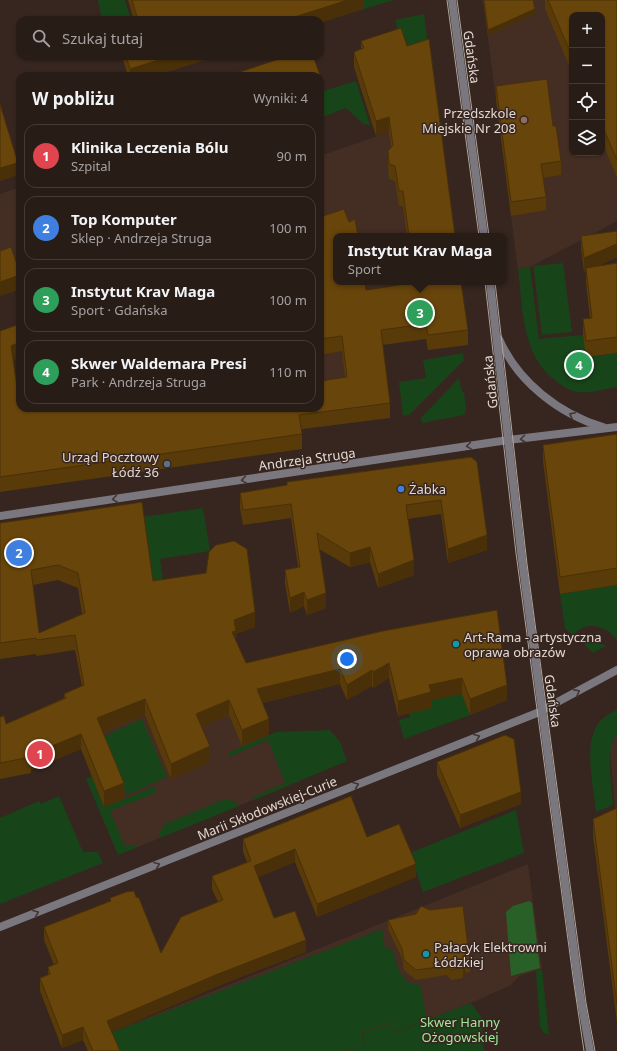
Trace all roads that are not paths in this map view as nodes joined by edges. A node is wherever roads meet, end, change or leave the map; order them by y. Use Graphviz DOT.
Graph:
graph roads {
  1 [pos="452,0"];
  2 [pos="484,233"];
  3 [pos="490,285"];
  4 [pos="496,333"];
  5 [pos="617,427"];
  6 [pos="608,428"];
  7 [pos="508,440"];
  8 [pos="0,516"];
  9 [pos="617,670"];
  10 [pos="542,711"];
  11 [pos="0,927"];
  12 [pos="590,1051"];
  1 -- 2 [label="street, Gdańska"];
  3 -- 4 [label="street, Gdańska"];
  6 -- 4 [label="street, one-way"];
  4 -- 7 [label="street, Gdańska"];
  5 -- 6 [label="street, Andrzeja Struga"];
  6 -- 7 [label="street, Andrzeja Struga, one-way"];
  7 -- 8 [label="street, Andrzeja Struga, one-way"];
  7 -- 10 [label="street, Gdańska"];
  10 -- 9 [label="street, one-way"];
  11 -- 10 [label="street, Marii Skłodowskiej-Curie, one-way"];
  10 -- 12 [label="street, Gdańska"];
}
